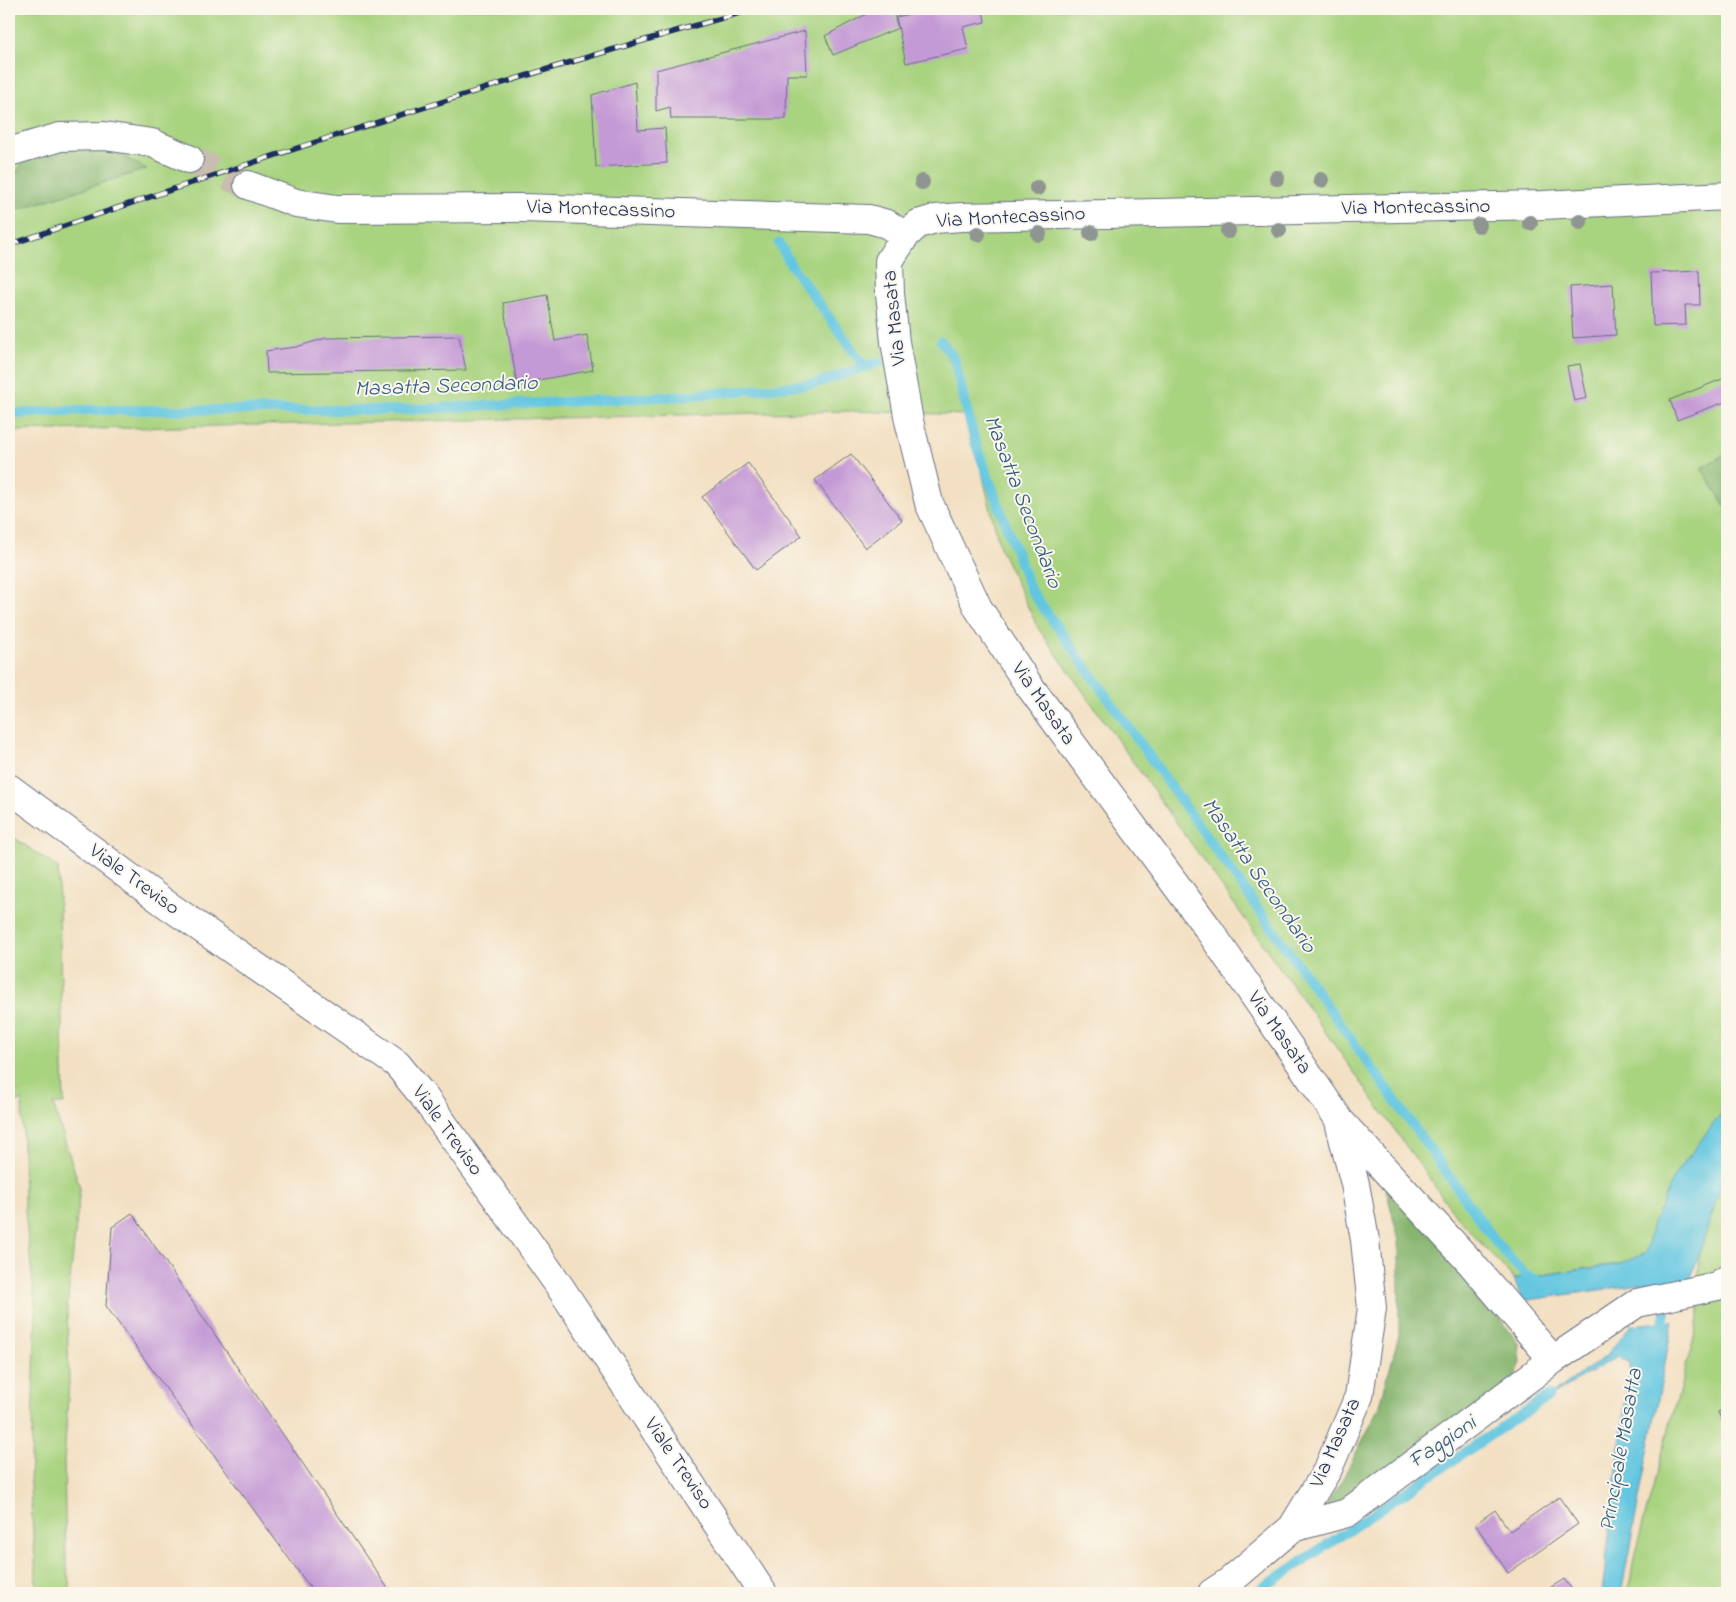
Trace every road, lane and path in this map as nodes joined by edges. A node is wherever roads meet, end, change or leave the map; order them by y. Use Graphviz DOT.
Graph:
graph roads {
  1 [pos="9,152"];
  2 [pos="189,159"];
  3 [pos="248,184"];
  4 [pos="1727,196"];
  5 [pos="905,236"];
  6 [pos="9,788"];
  7 [pos="1338,1118"];
  8 [pos="1727,1279"];
  9 [pos="1553,1360"];
  10 [pos="1292,1528"];
  11 [pos="763,1593"];
  12 [pos="1212,1593"];
  1 -- 2 [label="street"];
  3 -- 5 [label="street, Via Montecassino"];
  4 -- 5 [label="street, Via Montecassino"];
  5 -- 7 [label="street, Via Masata"];
  6 -- 11 [label="street, Viale Treviso"];
  7 -- 9 [label="street, Via Masata"];
  7 -- 10 [label="street, Via Masata"];
  8 -- 9 [label="street, Via Masata"];
  9 -- 10 [label="street, Via Masata"];
  10 -- 12 [label="street, Via Masata"];
}
